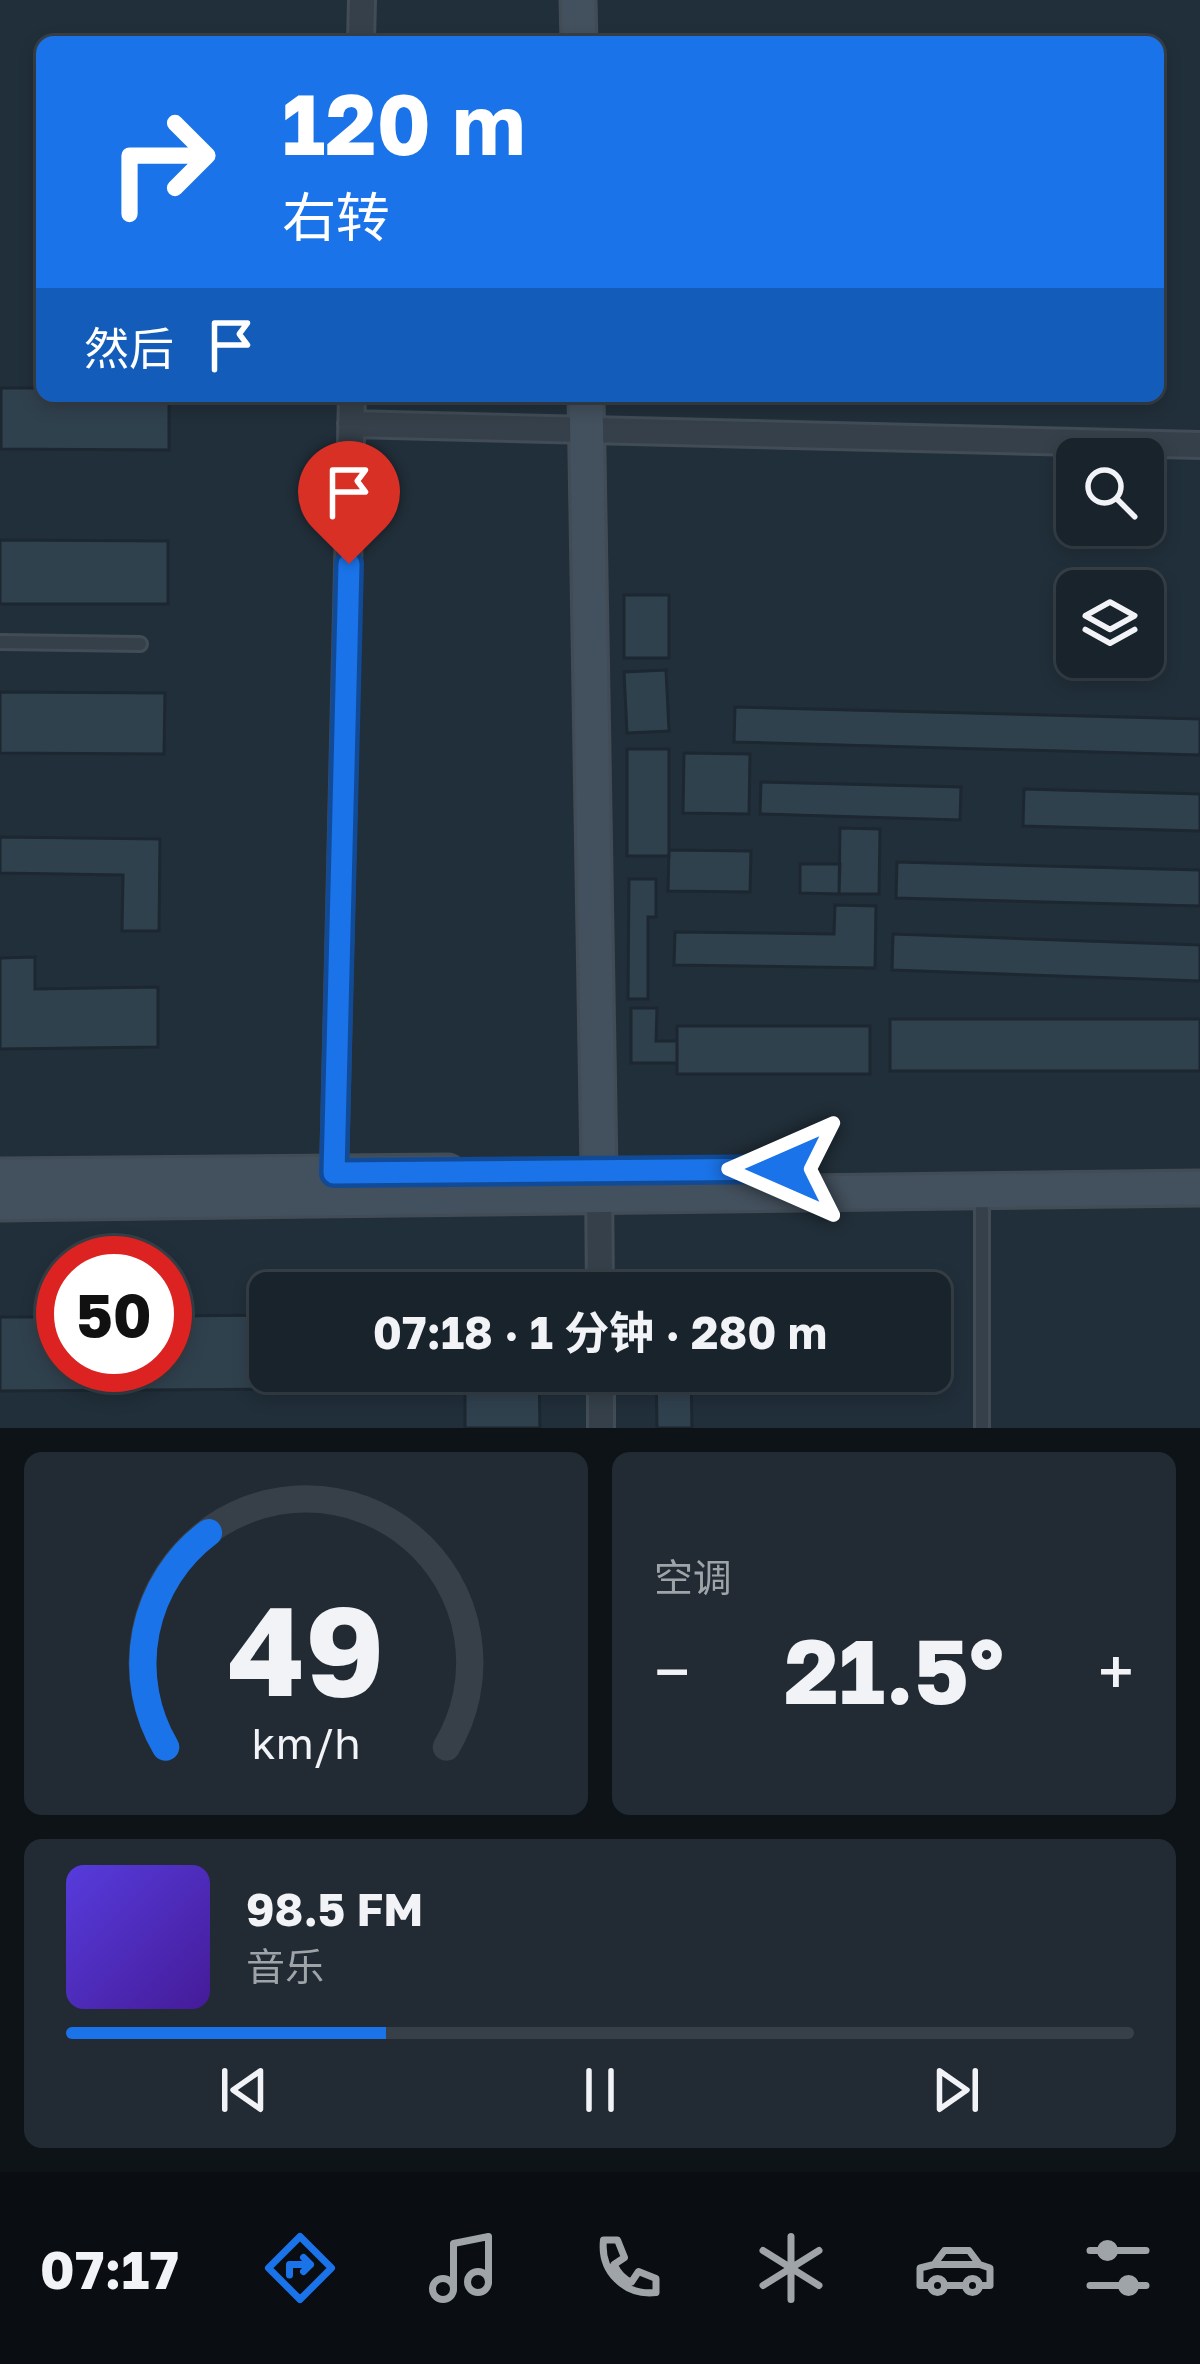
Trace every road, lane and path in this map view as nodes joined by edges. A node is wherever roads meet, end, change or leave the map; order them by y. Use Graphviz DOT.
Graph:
graph roads {
  1 [pos="362,0"];
  2 [pos="578,0"];
  3 [pos="361,36"];
  4 [pos="578,36"];
  5 [pos="352,402"];
  6 [pos="586,411"];
  7 [pos="351,424"];
  8 [pos="1200,445"];
  9 [pos="0,642"];
  10 [pos="140,644"];
  11 [pos="1200,1165"];
  12 [pos="334,1173"];
  13 [pos="0,1176"];
  14 [pos="599,1181"];
  15 [pos="1200,1188"];
  16 [pos="982,1190"];
  17 [pos="0,1203"];
  18 [pos="600,1272"];
  19 [pos="601,1392"];
  20 [pos="601,1428"];
  21 [pos="982,1428"];
  1 -- 3 [label="street"];
  2 -- 4 [label="main road"];
  5 -- 7 [label="street"];
  6 -- 7 [label="street"];
  6 -- 8 [label="street"];
  6 -- 14 [label="main road"];
  7 -- 12 [label="street"];
  9 -- 10 [label="lane"];
  11 -- 14 [label="main road"];
  12 -- 13 [label="main road"];
  12 -- 14 [label="main road"];
  14 -- 16 [label="main road"];
  14 -- 17 [label="main road"];
  14 -- 18 [label="street"];
  15 -- 16 [label="main road"];
  16 -- 21 [label="lane"];
  19 -- 20 [label="street"];
}
